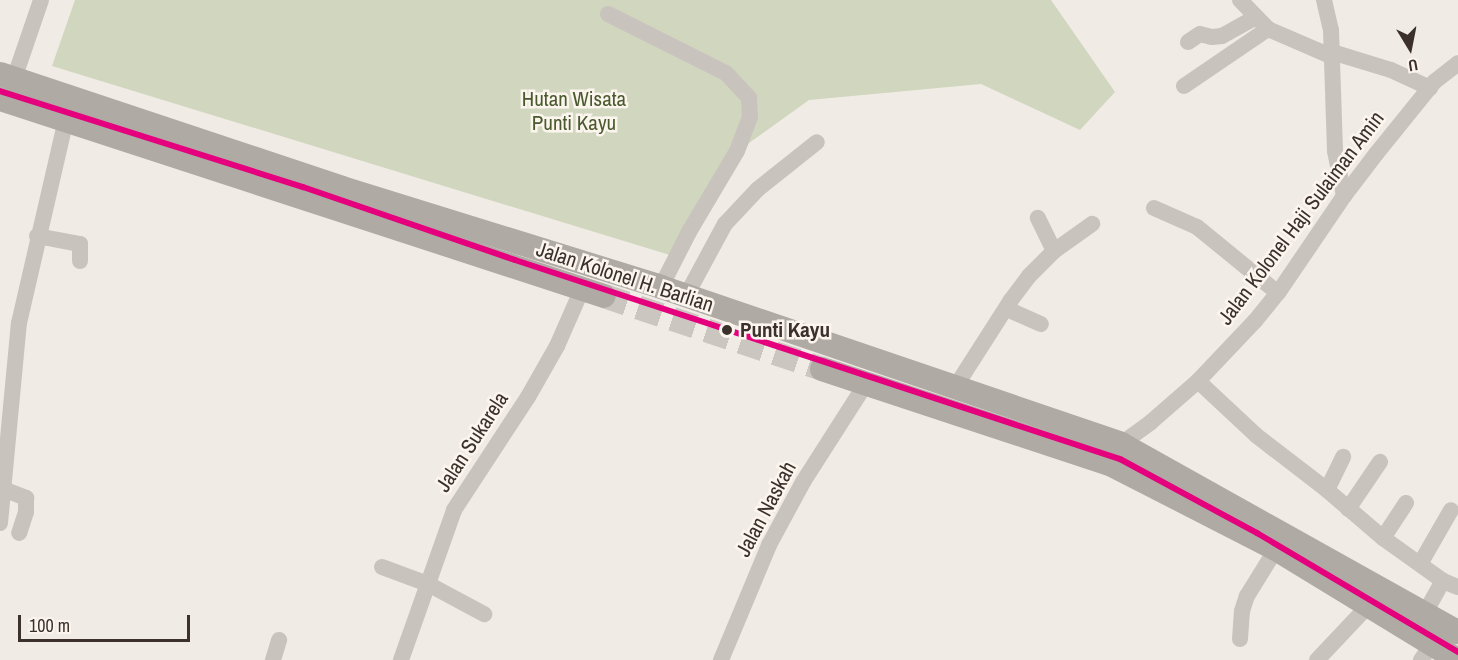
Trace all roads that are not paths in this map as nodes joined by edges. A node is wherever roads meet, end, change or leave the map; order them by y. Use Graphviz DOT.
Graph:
graph roads {
  1 [pos="41,0"];
  2 [pos="1240,0"];
  3 [pos="1324,0"];
  4 [pos="608,14"];
  5 [pos="1256,17"];
  6 [pos="1268,29"];
  7 [pos="1188,42"];
  8 [pos="1332,54"];
  9 [pos="1458,63"];
  10 [pos="7,77"];
  11 [pos="1184,86"];
  12 [pos="1430,88"];
  13 [pos="0,99"];
  14 [pos="66,119"];
  15 [pos="807,150"];
  16 [pos="1344,195"];
  17 [pos="1154,208"];
  18 [pos="1038,218"];
  19 [pos="1092,224"];
  20 [pos="37,236"];
  21 [pos="1054,251"];
  22 [pos="80,261"];
  23 [pos="661,287"];
  24 [pos="593,293"];
  25 [pos="1278,293"];
  26 [pos="686,296"];
  27 [pos="1007,309"];
  28 [pos="1041,324"];
  29 [pos="822,369"];
  30 [pos="1198,381"];
  31 [pos="865,385"];
  32 [pos="954,389"];
  33 [pos="1121,444"];
  34 [pos="1343,458"];
  35 [pos="1380,462"];
  36 [pos="3,489"];
  37 [pos="1327,490"];
  38 [pos="1406,503"];
  39 [pos="1348,509"];
  40 [pos="1451,510"];
  41 [pos="0,523"];
  42 [pos="19,533"];
  43 [pos="1383,538"];
  44 [pos="1276,549"];
  45 [pos="1420,564"];
  46 [pos="382,567"];
  47 [pos="428,584"];
  48 [pos="1451,584"];
  49 [pos="1369,605"];
  50 [pos="1425,613"];
  51 [pos="484,615"];
  52 [pos="1458,632"];
  53 [pos="1240,639"];
  54 [pos="279,640"];
  55 [pos="1427,652"];
  56 [pos="273,660"];
  57 [pos="401,660"];
  58 [pos="721,660"];
  59 [pos="1317,660"];
  60 [pos="1458,660"];
  1 -- 10 [label="street"];
  2 -- 5 [label="street"];
  3 -- 8 [label="street"];
  4 -- 23 [label="street"];
  5 -- 6 [label="street"];
  5 -- 7 [label="street"];
  6 -- 8 [label="street"];
  6 -- 11 [label="street"];
  8 -- 12 [label="street"];
  8 -- 16 [label="street"];
  9 -- 12 [label="street, Jalan Kolonel Haji Sulaiman Amin"];
  10 -- 23 [label="highway, Jalan Kolonel H. Barlian"];
  12 -- 16 [label="street, Jalan Kolonel Haji Sulaiman Amin"];
  13 -- 14 [label="highway, Jalan Kolonel H. Barlian"];
  14 -- 20 [label="street"];
  14 -- 24 [label="highway, Jalan Kolonel H. Barlian"];
  15 -- 26 [label="street"];
  16 -- 25 [label="street, Jalan Kolonel Haji Sulaiman Amin"];
  17 -- 25 [label="street"];
  18 -- 21 [label="street"];
  19 -- 21 [label="street"];
  20 -- 22 [label="street"];
  20 -- 36 [label="street"];
  21 -- 27 [label="street"];
  23 -- 26 [label="highway, Jalan Kolonel H. Barlian"];
  24 -- 47 [label="street, Jalan Sukarela"];
  25 -- 30 [label="street, Jalan Kolonel Haji Sulaiman Amin"];
  26 -- 32 [label="highway, Jalan Kolonel H. Barlian"];
  27 -- 28 [label="street"];
  27 -- 32 [label="street"];
  29 -- 31 [label="highway"];
  30 -- 33 [label="street, Jalan Kolonel Haji Sulaiman Amin"];
  30 -- 37 [label="street"];
  31 -- 44 [label="highway"];
  31 -- 58 [label="street, Jalan Naskah"];
  32 -- 33 [label="highway, Jalan Kolonel H. Barlian"];
  33 -- 50 [label="highway, Jalan Kolonel H. Barlian"];
  34 -- 37 [label="street"];
  35 -- 39 [label="street"];
  36 -- 41 [label="street"];
  36 -- 42 [label="street"];
  37 -- 39 [label="street"];
  38 -- 43 [label="street"];
  39 -- 43 [label="street"];
  40 -- 45 [label="street"];
  43 -- 45 [label="street"];
  44 -- 49 [label="highway"];
  44 -- 53 [label="street"];
  45 -- 48 [label="street"];
  46 -- 47 [label="street"];
  47 -- 51 [label="street"];
  47 -- 57 [label="street, Jalan Sukarela"];
  48 -- 50 [label="street"];
  49 -- 55 [label="highway"];
  49 -- 59 [label="street"];
  50 -- 52 [label="highway, Jalan Kolonel H. Barlian"];
  54 -- 56 [label="street"];
  55 -- 60 [label="highway"];
}
